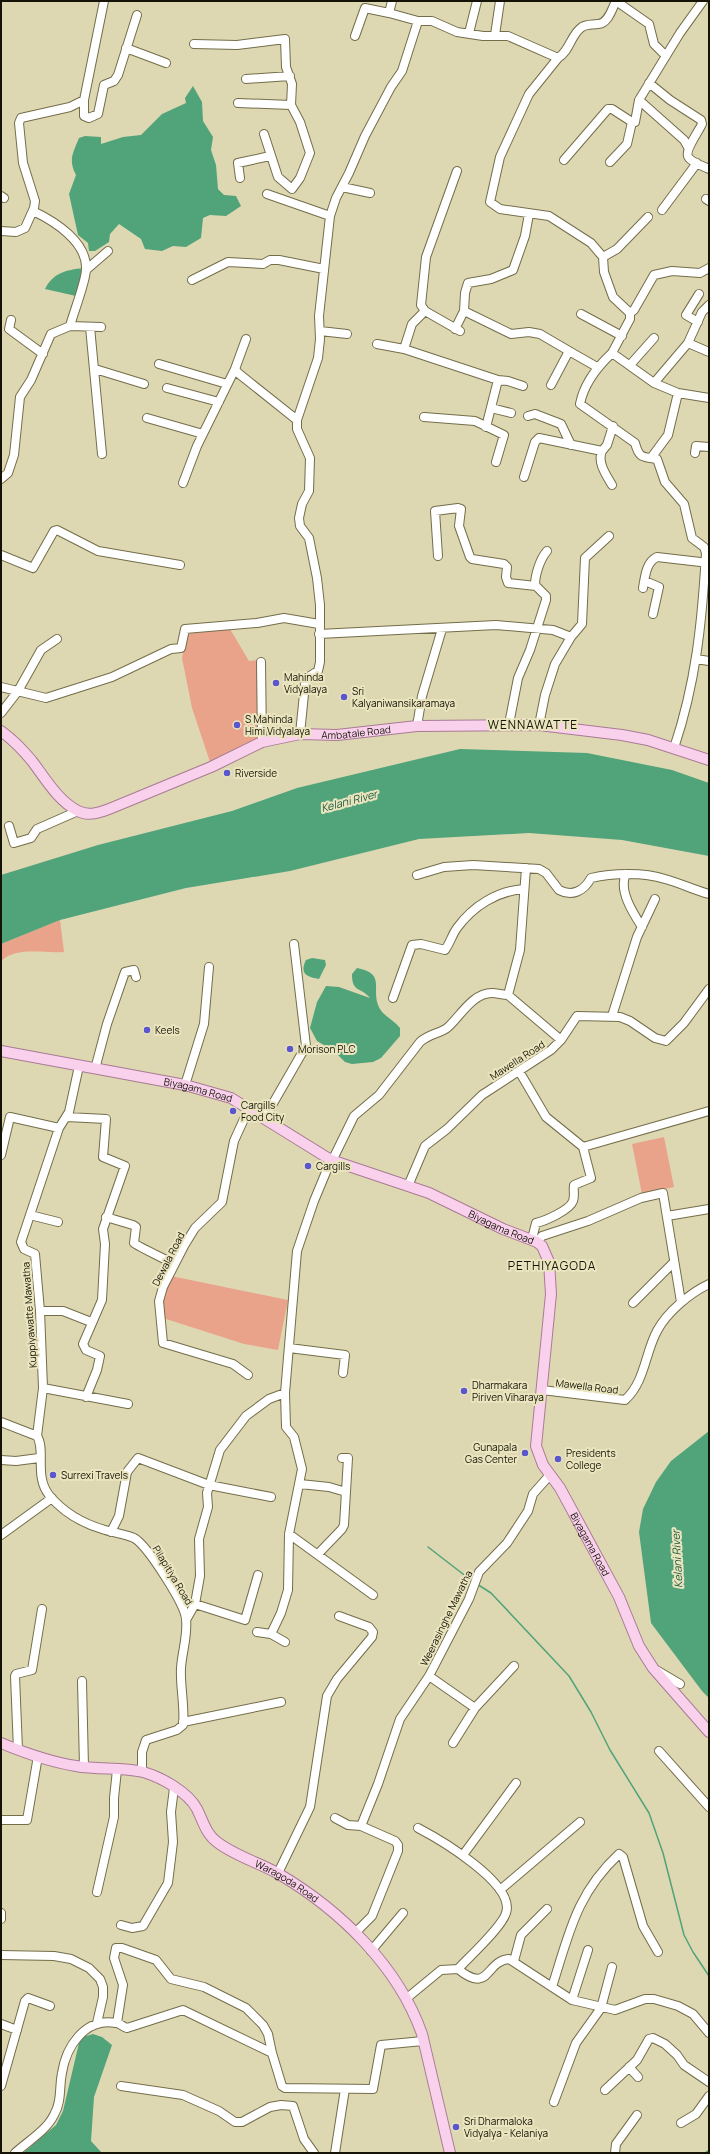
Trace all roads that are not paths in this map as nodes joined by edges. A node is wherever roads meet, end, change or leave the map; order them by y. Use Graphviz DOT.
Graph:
graph roads {
  1 [pos="104,1"];
  2 [pos="392,1"];
  3 [pos="477,1"];
  4 [pos="500,1"];
  5 [pos="616,1"];
  6 [pos="703,1"];
  7 [pos="389,13"];
  8 [pos="137,15"];
  9 [pos="418,21"];
  10 [pos="469,34"];
  11 [pos="495,35"];
  12 [pos="355,36"];
  13 [pos="194,44"];
  14 [pos="126,48"];
  15 [pos="666,56"];
  16 [pos="558,58"];
  17 [pos="166,63"];
  18 [pos="290,76"];
  19 [pos="246,79"];
  20 [pos="649,83"];
  21 [pos="84,100"];
  22 [pos="639,100"];
  23 [pos="238,103"];
  24 [pos="291,105"];
  25 [pos="632,122"];
  26 [pos="264,134"];
  27 [pos="688,147"];
  28 [pos="270,156"];
  29 [pos="564,160"];
  30 [pos="610,162"];
  31 [pos="697,162"];
  32 [pos="709,169"];
  33 [pos="457,171"];
  34 [pos="240,178"];
  35 [pos="342,187"];
  36 [pos="292,189"];
  37 [pos="370,193"];
  38 [pos="267,194"];
  39 [pos="283,200"];
  40 [pos="662,210"];
  41 [pos="33,211"];
  42 [pos="529,214"];
  43 [pos="330,216"];
  44 [pos="648,217"];
  45 [pos="1,231"];
  46 [pos="108,252"];
  47 [pos="603,257"];
  48 [pos="709,268"];
  49 [pos="324,269"];
  50 [pos="86,270"];
  51 [pos="192,280"];
  52 [pos="698,294"];
  53 [pos="709,305"];
  54 [pos="426,311"];
  55 [pos="464,311"];
  56 [pos="630,313"];
  57 [pos="581,314"];
  58 [pos="11,320"];
  59 [pos="698,322"];
  60 [pos="70,326"];
  61 [pos="90,327"];
  62 [pos="101,327"];
  63 [pos="320,331"];
  64 [pos="347,334"];
  65 [pos="622,336"];
  66 [pos="654,338"];
  67 [pos="246,339"];
  68 [pos="688,343"];
  69 [pos="377,344"];
  70 [pos="404,349"];
  71 [pos="569,351"];
  72 [pos="709,352"];
  73 [pos="612,353"];
  74 [pos="43,354"];
  75 [pos="159,364"];
  76 [pos="630,365"];
  77 [pos="597,367"];
  78 [pos="96,369"];
  79 [pos="235,369"];
  80 [pos="498,380"];
  81 [pos="654,383"];
  82 [pos="144,384"];
  83 [pos="227,384"];
  84 [pos="551,385"];
  85 [pos="523,386"];
  86 [pos="167,388"];
  87 [pos="678,393"];
  88 [pos="709,398"];
  89 [pos="218,402"];
  90 [pos="491,408"];
  91 [pos="511,413"];
  92 [pos="528,416"];
  93 [pos="424,417"];
  94 [pos="147,418"];
  95 [pos="297,420"];
  96 [pos="612,426"];
  97 [pos="486,427"];
  98 [pos="203,434"];
  99 [pos="571,445"];
  100 [pos="709,447"];
  101 [pos="602,451"];
  102 [pos="695,453"];
  103 [pos="102,454"];
  104 [pos="651,458"];
  105 [pos="496,462"];
  106 [pos="524,477"];
  107 [pos="1,479"];
  108 [pos="183,483"];
  109 [pos="612,485"];
  110 [pos="609,536"];
  111 [pos="547,551"];
  112 [pos="1,555"];
  113 [pos="438,556"];
  114 [pos="707,563"];
  115 [pos="180,565"];
  116 [pos="536,586"];
  117 [pos="654,614"];
  118 [pos="319,624"];
  119 [pos="442,629"];
  120 [pos="537,629"];
  121 [pos="319,634"];
  122 [pos="571,637"];
  123 [pos="57,639"];
  124 [pos="696,659"];
  125 [pos="709,661"];
  126 [pos="262,662"];
  127 [pos="1,687"];
  128 [pos="18,691"];
  129 [pos="1,713"];
  130 [pos="509,724"];
  131 [pos="539,724"];
  132 [pos="417,726"];
  133 [pos="1,731"];
  134 [pos="300,734"];
  135 [pos="262,742"];
  136 [pos="674,748"];
  137 [pos="709,760"];
  138 [pos="78,811"];
  139 [pos="9,826"];
  140 [pos="526,868"];
  141 [pos="626,874"];
  142 [pos="417,875"];
  143 [pos="524,889"];
  144 [pos="709,894"];
  145 [pos="655,899"];
  146 [pos="642,927"];
  147 [pos="294,944"];
  148 [pos="209,967"];
  149 [pos="136,977"];
  150 [pos="709,989"];
  151 [pos="508,995"];
  152 [pos="393,998"];
  153 [pos="612,1016"];
  154 [pos="561,1040"];
  155 [pos="1,1051"];
  156 [pos="79,1066"];
  157 [pos="95,1069"];
  158 [pos="519,1071"];
  159 [pos="185,1085"];
  160 [pos="249,1108"];
  161 [pos="709,1111"];
  162 [pos="67,1117"];
  163 [pos="264,1120"];
  164 [pos="59,1128"];
  165 [pos="583,1147"];
  166 [pos="1,1155"];
  167 [pos="332,1161"];
  168 [pos="408,1186"];
  169 [pos="709,1209"];
  170 [pos="30,1216"];
  171 [pos="667,1216"];
  172 [pos="106,1217"];
  173 [pos="58,1222"];
  174 [pos="534,1241"];
  175 [pos="673,1263"];
  176 [pos="174,1264"];
  177 [pos="709,1284"];
  178 [pos="681,1302"];
  179 [pos="633,1303"];
  180 [pos="40,1311"];
  181 [pos="91,1322"];
  182 [pos="289,1348"];
  183 [pos="343,1373"];
  184 [pos="248,1375"];
  185 [pos="43,1388"];
  186 [pos="542,1390"];
  187 [pos="285,1393"];
  188 [pos="86,1397"];
  189 [pos="128,1404"];
  190 [pos="1,1422"];
  191 [pos="37,1436"];
  192 [pos="39,1458"];
  193 [pos="342,1458"];
  194 [pos="1,1460"];
  195 [pos="549,1476"];
  196 [pos="300,1484"];
  197 [pos="209,1485"];
  198 [pos="346,1492"];
  199 [pos="270,1497"];
  200 [pos="52,1498"];
  201 [pos="111,1532"];
  202 [pos="289,1534"];
  203 [pos="1,1535"];
  204 [pos="318,1554"];
  205 [pos="258,1575"];
  206 [pos="373,1595"];
  207 [pos="195,1604"];
  208 [pos="42,1609"];
  209 [pos="339,1616"];
  210 [pos="186,1620"];
  211 [pos="257,1632"];
  212 [pos="271,1634"];
  213 [pos="285,1642"];
  214 [pos="514,1666"];
  215 [pos="653,1668"];
  216 [pos="429,1676"];
  217 [pos="82,1681"];
  218 [pos="680,1684"];
  219 [pos="282,1702"];
  220 [pos="475,1708"];
  221 [pos="183,1722"];
  222 [pos="709,1732"];
  223 [pos="1,1743"];
  224 [pos="453,1743"];
  225 [pos="18,1750"];
  226 [pos="659,1751"];
  227 [pos="38,1756"];
  228 [pos="84,1767"];
  229 [pos="117,1770"];
  230 [pos="142,1772"];
  231 [pos="516,1783"];
  232 [pos="174,1788"];
  233 [pos="709,1807"];
  234 [pos="335,1818"];
  235 [pos="2,1822"];
  236 [pos="580,1822"];
  237 [pos="361,1826"];
  238 [pos="418,1828"];
  239 [pos="400,1834"];
  240 [pos="398,1845"];
  241 [pos="463,1855"];
  242 [pos="278,1873"];
  243 [pos="500,1890"];
  244 [pos="97,1892"];
  245 [pos="547,1909"];
  246 [pos="1,1913"];
  247 [pos="403,1913"];
  248 [pos="1,1919"];
  249 [pos="121,1925"];
  250 [pos="355,1933"];
  251 [pos="588,1950"];
  252 [pos="371,1951"];
  253 [pos="658,1952"];
  254 [pos="1,1955"];
  255 [pos="514,1961"];
  256 [pos="612,1967"];
  257 [pos="458,1969"];
  258 [pos="552,1987"];
  259 [pos="407,1998"];
  260 [pos="572,2000"];
  261 [pos="50,2006"];
  262 [pos="601,2008"];
  263 [pos="97,2023"];
  264 [pos="117,2023"];
  265 [pos="1,2024"];
  266 [pos="17,2030"];
  267 [pos="709,2033"];
  268 [pos="424,2041"];
  269 [pos="272,2053"];
  270 [pos="629,2067"];
  271 [pos="638,2077"];
  272 [pos="709,2082"];
  273 [pos="1,2086"];
  274 [pos="120,2086"];
  275 [pos="345,2089"];
  276 [pos="605,2090"];
  277 [pos="709,2096"];
  278 [pos="554,2102"];
  279 [pos="637,2115"];
  280 [pos="681,2123"];
  281 [pos="15,2153"];
  282 [pos="314,2153"];
  283 [pos="335,2153"];
  284 [pos="450,2153"];
  285 [pos="614,2153"];
  1 -- 21 [label="street"];
  2 -- 7 [label="street"];
  3 -- 10 [label="street"];
  4 -- 11 [label="street"];
  5 -- 15 [label="street"];
  5 -- 16 [label="street"];
  6 -- 15 [label="street"];
  7 -- 9 [label="street"];
  7 -- 12 [label="street"];
  8 -- 14 [label="street"];
  9 -- 10 [label="street"];
  9 -- 35 [label="street"];
  10 -- 11 [label="street"];
  11 -- 16 [label="street"];
  13 -- 18 [label="street"];
  14 -- 17 [label="street"];
  14 -- 21 [label="street"];
  15 -- 20 [label="street"];
  16 -- 42 [label="street"];
  18 -- 19 [label="street"];
  18 -- 24 [label="street"];
  20 -- 22 [label="street"];
  20 -- 27 [label="street"];
  21 -- 41 [label="street"];
  22 -- 25 [label="street"];
  22 -- 27 [label="street"];
  23 -- 24 [label="street"];
  24 -- 36 [label="street"];
  25 -- 29 [label="street"];
  25 -- 30 [label="street"];
  26 -- 28 [label="street"];
  27 -- 31 [label="street"];
  28 -- 34 [label="street"];
  28 -- 36 [label="street"];
  31 -- 32 [label="street"];
  31 -- 40 [label="street"];
  33 -- 54 [label="street"];
  35 -- 37 [label="street"];
  35 -- 43 [label="street"];
  36 -- 39 [label="street"];
  38 -- 39 [label="street"];
  39 -- 43 [label="street"];
  41 -- 45 [label="street"];
  41 -- 50 [label="street"];
  42 -- 47 [label="street"];
  42 -- 55 [label="street"];
  43 -- 49 [label="street"];
  44 -- 47 [label="street"];
  46 -- 50 [label="street"];
  47 -- 56 [label="street"];
  48 -- 56 [label="street"];
  49 -- 51 [label="street"];
  49 -- 63 [label="street"];
  50 -- 60 [label="street"];
  52 -- 59 [label="street"];
  53 -- 59 [label="street"];
  54 -- 55 [label="street"];
  54 -- 70 [label="street"];
  55 -- 71 [label="street"];
  56 -- 65 [label="street"];
  57 -- 65 [label="street"];
  58 -- 74 [label="street"];
  59 -- 68 [label="street"];
  60 -- 61 [label="street"];
  60 -- 74 [label="street"];
  61 -- 62 [label="street"];
  61 -- 78 [label="street"];
  63 -- 64 [label="street"];
  63 -- 95 [label="street"];
  65 -- 73 [label="street"];
  66 -- 76 [label="street"];
  67 -- 79 [label="street"];
  68 -- 72 [label="street"];
  68 -- 81 [label="street"];
  69 -- 70 [label="street"];
  70 -- 80 [label="street"];
  71 -- 77 [label="street"];
  71 -- 84 [label="street"];
  73 -- 76 [label="street"];
  73 -- 77 [label="street"];
  74 -- 107 [label="street"];
  75 -- 83 [label="street"];
  76 -- 81 [label="street"];
  77 -- 96 [label="street"];
  78 -- 82 [label="street"];
  78 -- 103 [label="street"];
  79 -- 83 [label="street"];
  79 -- 95 [label="street"];
  80 -- 85 [label="street"];
  80 -- 90 [label="street"];
  81 -- 87 [label="street"];
  83 -- 89 [label="street"];
  86 -- 89 [label="street"];
  87 -- 88 [label="street"];
  87 -- 104 [label="street"];
  89 -- 98 [label="street"];
  90 -- 91 [label="street"];
  90 -- 97 [label="street"];
  92 -- 99 [label="street"];
  93 -- 97 [label="street"];
  94 -- 98 [label="street"];
  95 -- 118 [label="street"];
  96 -- 101 [label="street"];
  96 -- 104 [label="street"];
  97 -- 105 [label="street"];
  98 -- 108 [label="street"];
  99 -- 101 [label="street"];
  99 -- 106 [label="street"];
  100 -- 102 [label="street"];
  101 -- 109 [label="street"];
  104 -- 114 [label="street"];
  110 -- 122 [label="street"];
  111 -- 116 [label="street"];
  112 -- 115 [label="street"];
  113 -- 116 [label="street"];
  114 -- 117 [label="street"];
  114 -- 124 [label="street"];
  116 -- 120 [label="street"];
  118 -- 121 [label="street"];
  118 -- 128 [label="street"];
  119 -- 120 [label="street"];
  119 -- 121 [label="street"];
  119 -- 132 [label="street"];
  120 -- 122 [label="street"];
  120 -- 130 [label="street"];
  121 -- 134 [label="street"];
  122 -- 131 [label="street"];
  123 -- 128 [label="street"];
  124 -- 125 [label="street"];
  124 -- 136 [label="street"];
  126 -- 135 [label="street"];
  127 -- 128 [label="street"];
  128 -- 129 [label="street"];
  130 -- 131 [label="main road, Ambatale Road"];
  130 -- 132 [label="main road, Ambatale Road"];
  131 -- 136 [label="main road, Ambatale Road"];
  132 -- 134 [label="main road, Ambatale Road"];
  133 -- 138 [label="main road"];
  134 -- 135 [label="main road, Ambatale Road"];
  135 -- 138 [label="main road, Ambatale Road"];
  136 -- 137 [label="main road, Ambatale Road"];
  138 -- 139 [label="street"];
  140 -- 141 [label="street"];
  140 -- 142 [label="street"];
  140 -- 143 [label="street"];
  141 -- 144 [label="street"];
  141 -- 146 [label="street"];
  143 -- 151 [label="street"];
  143 -- 152 [label="street"];
  145 -- 146 [label="street"];
  146 -- 153 [label="street"];
  147 -- 163 [label="street"];
  148 -- 159 [label="street"];
  149 -- 157 [label="street"];
  150 -- 153 [label="street, Mawella Road"];
  151 -- 154 [label="street"];
  151 -- 167 [label="street"];
  153 -- 154 [label="street, Mawella Road"];
  154 -- 158 [label="street, Mawella Road"];
  155 -- 156 [label="main road, Biyagama Road"];
  156 -- 157 [label="main road, Biyagama Road"];
  156 -- 162 [label="street, Kuppiyawatte Mawatha"];
  157 -- 159 [label="main road, Biyagama Road"];
  158 -- 165 [label="street"];
  158 -- 168 [label="street, Mawella Road"];
  159 -- 160 [label="main road, Biyagama Road"];
  160 -- 163 [label="main road, Biyagama Road"];
  160 -- 176 [label="street, Dewala Road"];
  161 -- 165 [label="street"];
  162 -- 164 [label="street, Kuppiyawatte Mawatha"];
  162 -- 172 [label="street"];
  163 -- 167 [label="main road, Biyagama Road"];
  164 -- 166 [label="street"];
  164 -- 170 [label="street, Kuppiyawatte Mawatha"];
  165 -- 174 [label="street"];
  167 -- 168 [label="main road, Biyagama Road"];
  167 -- 182 [label="street"];
  168 -- 174 [label="main road, Biyagama Road"];
  169 -- 171 [label="street"];
  170 -- 173 [label="street"];
  170 -- 180 [label="street, Kuppiyawatte Mawatha"];
  171 -- 174 [label="street"];
  171 -- 175 [label="street"];
  172 -- 176 [label="street"];
  172 -- 181 [label="street"];
  174 -- 186 [label="main road, Biyagama Road"];
  175 -- 178 [label="street"];
  175 -- 179 [label="street"];
  176 -- 184 [label="street, Dewala Road"];
  177 -- 178 [label="street, Mawella Road"];
  178 -- 186 [label="street, Mawella Road"];
  180 -- 181 [label="street"];
  180 -- 185 [label="street, Kuppiyawatte Mawatha"];
  181 -- 188 [label="street"];
  182 -- 183 [label="street"];
  182 -- 187 [label="street"];
  185 -- 188 [label="street"];
  185 -- 191 [label="street, Kuppiyawatte Mawatha"];
  186 -- 195 [label="main road, Biyagama Road"];
  187 -- 196 [label="street"];
  187 -- 197 [label="street"];
  188 -- 189 [label="street"];
  190 -- 191 [label="street"];
  191 -- 192 [label="street, Pilapitiya Road"];
  192 -- 194 [label="street"];
  192 -- 200 [label="street, Pilapitiya Road"];
  193 -- 198 [label="street"];
  195 -- 215 [label="main road, Biyagama Road"];
  195 -- 216 [label="street, Weerasinghe Mawatha"];
  196 -- 198 [label="street"];
  196 -- 202 [label="street"];
  197 -- 199 [label="street"];
  197 -- 201 [label="street"];
  197 -- 207 [label="street"];
  198 -- 204 [label="street"];
  200 -- 201 [label="street, Pilapitiya Road"];
  200 -- 203 [label="street"];
  201 -- 210 [label="street, Pilapitiya Road"];
  202 -- 204 [label="street"];
  202 -- 212 [label="street"];
  204 -- 206 [label="street"];
  205 -- 207 [label="street"];
  207 -- 210 [label="street"];
  208 -- 225 [label="street"];
  209 -- 242 [label="street"];
  210 -- 221 [label="street, Pilapitiya Road"];
  211 -- 212 [label="street"];
  212 -- 213 [label="street"];
  214 -- 220 [label="street"];
  215 -- 218 [label="street"];
  215 -- 222 [label="main road, Biyagama Road"];
  216 -- 220 [label="street"];
  216 -- 237 [label="street, Weerasinghe Mawatha"];
  217 -- 228 [label="street"];
  219 -- 221 [label="street"];
  220 -- 224 [label="street"];
  221 -- 230 [label="street"];
  223 -- 225 [label="main road, Waragoda Road"];
  225 -- 227 [label="main road, Waragoda Road"];
  226 -- 233 [label="street"];
  227 -- 228 [label="main road, Waragoda Road"];
  227 -- 235 [label="street"];
  228 -- 229 [label="main road, Waragoda Road"];
  229 -- 230 [label="main road, Waragoda Road"];
  229 -- 244 [label="street"];
  230 -- 232 [label="main road, Waragoda Road"];
  231 -- 241 [label="street"];
  232 -- 242 [label="main road, Waragoda Road"];
  232 -- 249 [label="street"];
  234 -- 237 [label="street"];
  236 -- 243 [label="street"];
  237 -- 240 [label="street"];
  238 -- 241 [label="street"];
  239 -- 240 [label="street"];
  240 -- 250 [label="street"];
  241 -- 243 [label="street"];
  242 -- 250 [label="main road, Waragoda Road"];
  243 -- 257 [label="street"];
  245 -- 255 [label="street"];
  246 -- 248 [label="street"];
  247 -- 252 [label="street"];
  250 -- 252 [label="main road, Waragoda Road"];
  251 -- 260 [label="street"];
  252 -- 259 [label="main road, Waragoda Road"];
  253 -- 258 [label="street"];
  254 -- 263 [label="street"];
  255 -- 257 [label="street"];
  255 -- 258 [label="street"];
  256 -- 262 [label="street"];
  257 -- 259 [label="street"];
  258 -- 260 [label="street"];
  259 -- 268 [label="main road, Waragoda Road"];
  260 -- 262 [label="street"];
  261 -- 266 [label="street"];
  262 -- 267 [label="street"];
  262 -- 278 [label="street"];
  263 -- 264 [label="street"];
  263 -- 281 [label="street"];
  264 -- 269 [label="street"];
  264 -- 269 [label="street"];
  265 -- 266 [label="street"];
  266 -- 273 [label="street"];
  268 -- 275 [label="street"];
  268 -- 284 [label="main road, Waragoda Road"];
  269 -- 275 [label="street"];
  270 -- 271 [label="street"];
  270 -- 272 [label="street"];
  270 -- 276 [label="street"];
  274 -- 282 [label="street"];
  275 -- 283 [label="street"];
  277 -- 280 [label="street"];
  279 -- 285 [label="street"];
}
